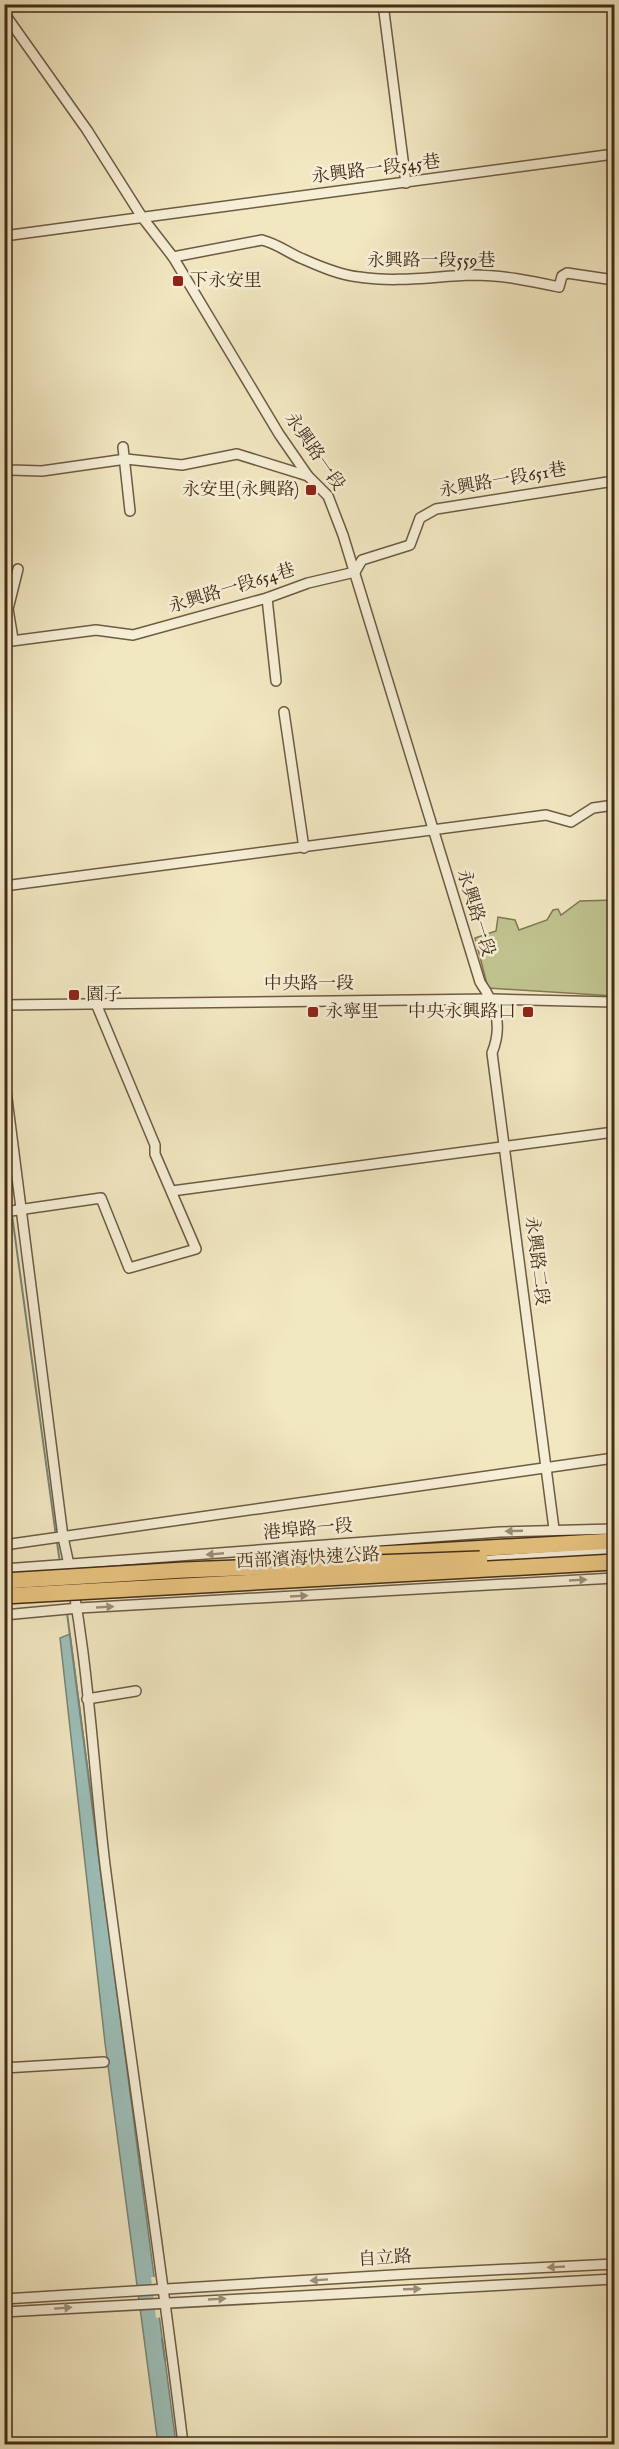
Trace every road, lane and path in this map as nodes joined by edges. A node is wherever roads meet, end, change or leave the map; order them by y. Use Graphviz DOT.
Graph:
graph roads {
  1 [pos="383,4"];
  2 [pos="4,13"];
  3 [pos="615,154"];
  4 [pos="406,183"];
  5 [pos="142,216"];
  6 [pos="4,236"];
  7 [pos="173,257"];
  8 [pos="615,280"];
  9 [pos="123,447"];
  10 [pos="126,459"];
  11 [pos="4,466"];
  12 [pos="308,476"];
  13 [pos="615,481"];
  14 [pos="130,511"];
  15 [pos="18,569"];
  16 [pos="355,572"];
  17 [pos="267,598"];
  18 [pos="9,641"];
  19 [pos="276,681"];
  20 [pos="285,712"];
  21 [pos="615,805"];
  22 [pos="432,829"];
  23 [pos="304,848"];
  24 [pos="4,886"];
  25 [pos="492,999"];
  26 [pos="615,1002"];
  27 [pos="4,1005"];
  28 [pos="97,1006"];
  29 [pos="4,1075"];
  30 [pos="615,1132"];
  31 [pos="504,1147"];
  32 [pos="172,1191"];
  33 [pos="21,1210"];
  34 [pos="4,1212"];
  35 [pos="615,1458"];
  36 [pos="545,1467"];
  37 [pos="615,1528"];
  38 [pos="554,1529"];
  39 [pos="63,1538"];
  40 [pos="615,1541"];
  41 [pos="4,1545"];
  42 [pos="615,1553"];
  43 [pos="615,1562"];
  44 [pos="69,1565"];
  45 [pos="615,1568"];
  46 [pos="4,1569"];
  47 [pos="184,1570"];
  48 [pos="615,1578"];
  49 [pos="4,1581"];
  50 [pos="72,1585"];
  51 [pos="4,1588"];
  52 [pos="92,1591"];
  53 [pos="4,1596"];
  54 [pos="79,1608"];
  55 [pos="4,1615"];
  56 [pos="136,1691"];
  57 [pos="87,1699"];
  58 [pos="104,2062"];
  59 [pos="4,2068"];
  60 [pos="615,2264"];
  61 [pos="615,2279"];
  62 [pos="162,2296"];
  63 [pos="138,2298"];
  64 [pos="4,2299"];
  65 [pos="4,2312"];
  66 [pos="183,2445"];
  1 -- 4 [label="street"];
  2 -- 5 [label="street, 永興路一段"];
  3 -- 4 [label="street, 永興路一段545巷"];
  4 -- 5 [label="street, 永興路一段545巷"];
  5 -- 6 [label="street, 永興路一段545巷"];
  5 -- 7 [label="street, 永興路一段"];
  7 -- 8 [label="street, 永興路一段559巷"];
  7 -- 12 [label="street, 永興路一段"];
  9 -- 10 [label="street"];
  10 -- 11 [label="street"];
  10 -- 12 [label="street"];
  10 -- 14 [label="street"];
  12 -- 16 [label="street, 永興路一段"];
  13 -- 16 [label="street, 永興路一段651巷"];
  15 -- 18 [label="street"];
  16 -- 17 [label="street, 永興路一段654巷"];
  16 -- 22 [label="street, 永興路一段"];
  17 -- 18 [label="street, 永興路一段654巷"];
  17 -- 19 [label="street"];
  20 -- 23 [label="street"];
  21 -- 22 [label="street"];
  22 -- 23 [label="street"];
  22 -- 25 [label="street, 永興路一段"];
  23 -- 24 [label="street"];
  25 -- 26 [label="street, 中央路一段"];
  25 -- 28 [label="street, 中央路一段"];
  25 -- 31 [label="street, 永興路二段"];
  27 -- 28 [label="street, 中央路一段"];
  28 -- 32 [label="street"];
  29 -- 33 [label="street"];
  30 -- 31 [label="street"];
  31 -- 32 [label="street"];
  31 -- 36 [label="street, 永興路二段"];
  32 -- 33 [label="street"];
  33 -- 34 [label="street"];
  33 -- 39 [label="street"];
  35 -- 36 [label="street"];
  36 -- 38 [label="street, 永興路二段"];
  36 -- 39 [label="street"];
  37 -- 38 [label="street, 港埠路一段"];
  38 -- 44 [label="street, 港埠路一段, one-way"];
  39 -- 41 [label="street"];
  39 -- 44 [label="street"];
  40 -- 47 [label="highway, bridge"];
  42 -- 47 [label="highway, 西部濱海快速公路, bridge"];
  42 -- 50 [label="street"];
  43 -- 52 [label="highway, 西部濱海快速公路, bridge"];
  44 -- 46 [label="street, 港埠路一段"];
  44 -- 50 [label="street"];
  45 -- 52 [label="highway, bridge"];
  47 -- 49 [label="highway, 西部濱海快速公路, bridge"];
  54 -- 48 [label="street, one-way"];
  50 -- 51 [label="street"];
  50 -- 54 [label="street"];
  52 -- 53 [label="highway, 西部濱海快速公路, bridge"];
  54 -- 55 [label="street"];
  54 -- 57 [label="street"];
  56 -- 57 [label="street"];
  57 -- 62 [label="street"];
  58 -- 59 [label="street"];
  60 -- 62 [label="street, 自立路, one-way"];
  62 -- 61 [label="street, 自立路, one-way"];
  62 -- 63 [label="street"];
  62 -- 66 [label="street"];
  63 -- 64 [label="street"];
  65 -- 63 [label="street, one-way"];
}
